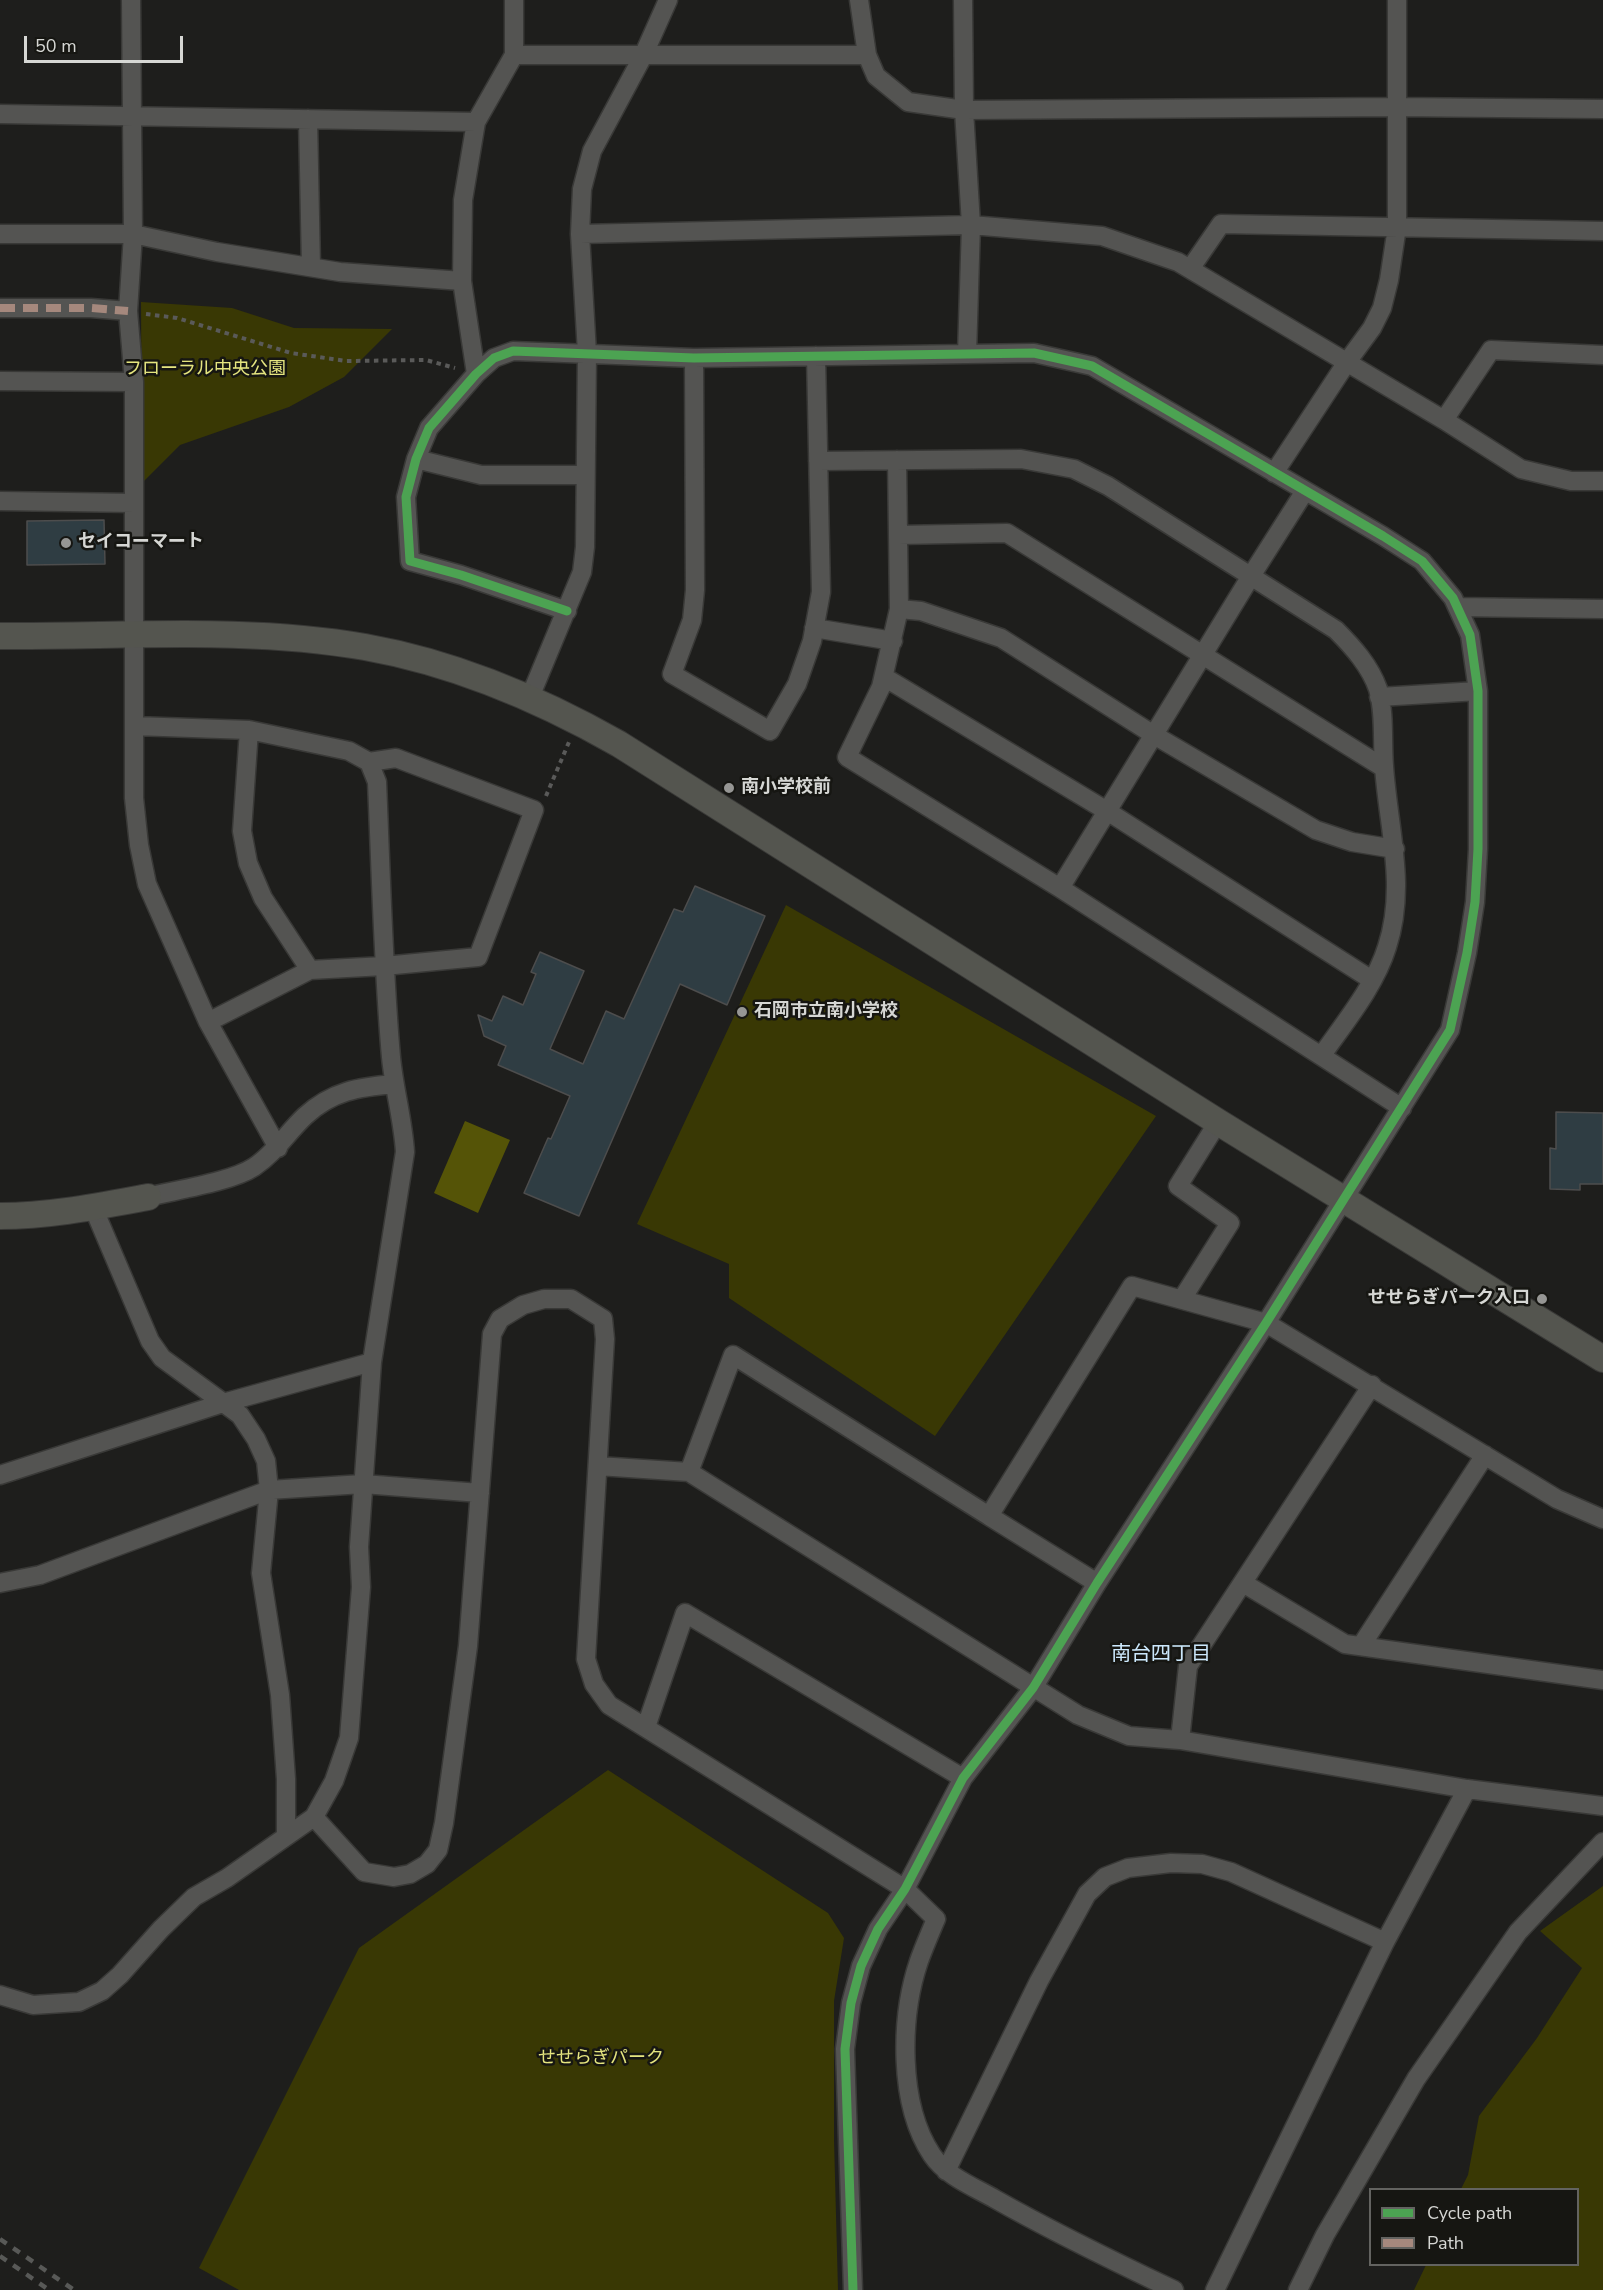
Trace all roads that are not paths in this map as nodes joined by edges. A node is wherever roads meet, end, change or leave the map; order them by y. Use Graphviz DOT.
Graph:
graph roads {
  1 [pos="131,0"];
  2 [pos="513,0"];
  3 [pos="668,0"];
  4 [pos="859,0"];
  5 [pos="963,0"];
  6 [pos="1397,0"];
  7 [pos="514,55"];
  8 [pos="867,55"];
  9 [pos="643,56"];
  10 [pos="1396,107"];
  11 [pos="1603,109"];
  12 [pos="964,110"];
  13 [pos="0,114"];
  14 [pos="133,117"];
  15 [pos="308,119"];
  16 [pos="476,122"];
  17 [pos="971,225"];
  18 [pos="1397,227"];
  19 [pos="1603,231"];
  20 [pos="0,234"];
  21 [pos="133,234"];
  22 [pos="580,234"];
  23 [pos="311,267"];
  24 [pos="1190,269"];
  25 [pos="462,281"];
  26 [pos="0,308"];
  27 [pos="128,311"];
  28 [pos="587,353"];
  29 [pos="967,354"];
  30 [pos="1603,355"];
  31 [pos="816,356"];
  32 [pos="694,358"];
  33 [pos="1347,362"];
  34 [pos="476,374"];
  35 [pos="0,381"];
  36 [pos="134,382"];
  37 [pos="1444,420"];
  38 [pos="416,459"];
  39 [pos="897,460"];
  40 [pos="819,461"];
  41 [pos="1274,473"];
  42 [pos="585,475"];
  43 [pos="1603,481"];
  44 [pos="1305,491"];
  45 [pos="0,501"];
  46 [pos="134,503"];
  47 [pos="898,535"];
  48 [pos="1251,576"];
  49 [pos="1457,608"];
  50 [pos="899,609"];
  51 [pos="1603,609"];
  52 [pos="567,611"];
  53 [pos="814,628"];
  54 [pos="135,635"];
  55 [pos="0,636"];
  56 [pos="893,641"];
  57 [pos="1203,655"];
  58 [pos="884,677"];
  59 [pos="1478,691"];
  60 [pos="530,697"];
  61 [pos="1379,697"];
  62 [pos="135,726"];
  63 [pos="249,729"];
  64 [pos="1154,735"];
  65 [pos="369,762"];
  66 [pos="1384,768"];
  67 [pos="1107,811"];
  68 [pos="1395,849"];
  69 [pos="1060,888"];
  70 [pos="384,966"];
  71 [pos="310,970"];
  72 [pos="1372,980"];
  73 [pos="208,1022"];
  74 [pos="1322,1056"];
  75 [pos="394,1084"];
  76 [pos="1402,1108"];
  77 [pos="1218,1122"];
  78 [pos="278,1148"];
  79 [pos="148,1197"];
  80 [pos="1344,1199"];
  81 [pos="93,1208"];
  82 [pos="0,1216"];
  83 [pos="1182,1299"];
  84 [pos="1266,1323"];
  85 [pos="1603,1359"];
  86 [pos="372,1362"];
  87 [pos="1372,1385"];
  88 [pos="223,1403"];
  89 [pos="1485,1455"];
  90 [pos="598,1466"];
  91 [pos="689,1473"];
  92 [pos="0,1475"];
  93 [pos="363,1484"];
  94 [pos="269,1490"];
  95 [pos="480,1493"];
  96 [pos="989,1516"];
  97 [pos="1603,1519"];
  98 [pos="0,1583"];
  99 [pos="1097,1583"];
  100 [pos="1243,1583"];
  101 [pos="1361,1647"];
  102 [pos="1603,1680"];
  103 [pos="1033,1688"];
  104 [pos="646,1727"];
  105 [pos="1180,1740"];
  106 [pos="963,1778"];
  107 [pos="1467,1789"];
  108 [pos="1603,1806"];
  109 [pos="314,1817"];
  110 [pos="286,1836"];
  111 [pos="1603,1842"];
  112 [pos="905,1889"];
  113 [pos="1385,1942"];
  114 [pos="0,1995"];
  115 [pos="946,2171"];
  116 [pos="852,2290"];
  117 [pos="1174,2290"];
  118 [pos="1215,2290"];
  119 [pos="1298,2290"];
  1 -- 14 [label="street"];
  2 -- 7 [label="street"];
  3 -- 9 [label="street"];
  4 -- 8 [label="street"];
  5 -- 12 [label="street"];
  6 -- 10 [label="street"];
  7 -- 9 [label="street"];
  7 -- 16 [label="street"];
  8 -- 9 [label="street"];
  8 -- 12 [label="street"];
  9 -- 22 [label="street"];
  10 -- 11 [label="street"];
  10 -- 12 [label="street"];
  10 -- 18 [label="street"];
  12 -- 17 [label="street"];
  13 -- 14 [label="street"];
  14 -- 15 [label="street"];
  14 -- 21 [label="street"];
  15 -- 16 [label="street"];
  15 -- 23 [label="street"];
  16 -- 25 [label="street"];
  17 -- 22 [label="street"];
  17 -- 24 [label="street"];
  17 -- 29 [label="street"];
  18 -- 19 [label="street"];
  18 -- 24 [label="street"];
  18 -- 33 [label="street"];
  20 -- 21 [label="street"];
  21 -- 23 [label="street"];
  21 -- 27 [label="street"];
  22 -- 28 [label="street"];
  23 -- 25 [label="street"];
  24 -- 33 [label="street"];
  25 -- 34 [label="street"];
  26 -- 27 [label="street"];
  27 -- 36 [label="street"];
  28 -- 32 [label="street"];
  28 -- 34 [label="street"];
  28 -- 42 [label="street"];
  29 -- 31 [label="street"];
  29 -- 41 [label="street"];
  30 -- 37 [label="street"];
  31 -- 32 [label="street"];
  31 -- 40 [label="street"];
  32 -- 53 [label="street"];
  33 -- 37 [label="street"];
  33 -- 41 [label="street"];
  34 -- 38 [label="street"];
  35 -- 36 [label="street"];
  36 -- 46 [label="street"];
  37 -- 43 [label="street"];
  38 -- 42 [label="street"];
  38 -- 52 [label="street"];
  39 -- 40 [label="street"];
  39 -- 47 [label="street"];
  39 -- 48 [label="street"];
  40 -- 53 [label="street"];
  41 -- 44 [label="street"];
  42 -- 52 [label="street"];
  44 -- 48 [label="street"];
  44 -- 49 [label="street"];
  45 -- 46 [label="street"];
  46 -- 54 [label="street"];
  47 -- 50 [label="street"];
  47 -- 57 [label="street"];
  48 -- 57 [label="street"];
  48 -- 61 [label="street"];
  49 -- 51 [label="street"];
  49 -- 59 [label="street"];
  50 -- 56 [label="street"];
  50 -- 64 [label="street"];
  52 -- 60 [label="street"];
  53 -- 56 [label="street"];
  54 -- 55 [label="street"];
  54 -- 60 [label="street"];
  54 -- 62 [label="street"];
  56 -- 58 [label="street"];
  57 -- 64 [label="street"];
  57 -- 66 [label="street"];
  58 -- 67 [label="street"];
  58 -- 69 [label="street"];
  59 -- 61 [label="street"];
  59 -- 76 [label="street"];
  60 -- 77 [label="street"];
  61 -- 66 [label="street"];
  62 -- 63 [label="street"];
  62 -- 73 [label="street"];
  63 -- 65 [label="street"];
  63 -- 71 [label="street"];
  64 -- 67 [label="street"];
  64 -- 68 [label="street"];
  65 -- 70 [label="street"];
  65 -- 70 [label="street"];
  66 -- 68 [label="street"];
  67 -- 69 [label="street"];
  67 -- 72 [label="street"];
  68 -- 72 [label="street"];
  69 -- 74 [label="street"];
  70 -- 71 [label="street"];
  70 -- 75 [label="street"];
  71 -- 73 [label="street"];
  72 -- 74 [label="street"];
  73 -- 78 [label="street"];
  74 -- 76 [label="street"];
  75 -- 78 [label="street"];
  75 -- 86 [label="street"];
  76 -- 80 [label="street"];
  77 -- 80 [label="street"];
  77 -- 83 [label="street"];
  78 -- 79 [label="street"];
  79 -- 81 [label="street"];
  80 -- 84 [label="street"];
  80 -- 85 [label="street"];
  81 -- 82 [label="street"];
  81 -- 88 [label="street"];
  83 -- 84 [label="street"];
  83 -- 96 [label="street"];
  84 -- 87 [label="street"];
  84 -- 99 [label="street"];
  86 -- 88 [label="street"];
  86 -- 93 [label="street"];
  87 -- 89 [label="street"];
  87 -- 100 [label="street"];
  88 -- 92 [label="street"];
  88 -- 94 [label="street"];
  89 -- 97 [label="street"];
  89 -- 101 [label="street"];
  90 -- 91 [label="street"];
  90 -- 95 [label="street"];
  90 -- 104 [label="street"];
  91 -- 96 [label="street"];
  91 -- 103 [label="street"];
  93 -- 94 [label="street"];
  93 -- 95 [label="street"];
  93 -- 109 [label="street"];
  94 -- 98 [label="street"];
  94 -- 110 [label="street"];
  95 -- 109 [label="street"];
  96 -- 99 [label="street"];
  99 -- 103 [label="street"];
  100 -- 101 [label="street"];
  100 -- 105 [label="street"];
  101 -- 102 [label="street"];
  103 -- 105 [label="street"];
  103 -- 106 [label="street"];
  104 -- 106 [label="street"];
  104 -- 112 [label="street"];
  105 -- 107 [label="street"];
  106 -- 112 [label="street"];
  107 -- 108 [label="street"];
  107 -- 113 [label="street"];
  109 -- 110 [label="street"];
  110 -- 114 [label="street"];
  111 -- 119 [label="street"];
  112 -- 115 [label="street"];
  112 -- 116 [label="street"];
  113 -- 115 [label="street"];
  113 -- 118 [label="street"];
  115 -- 117 [label="street"];
}
